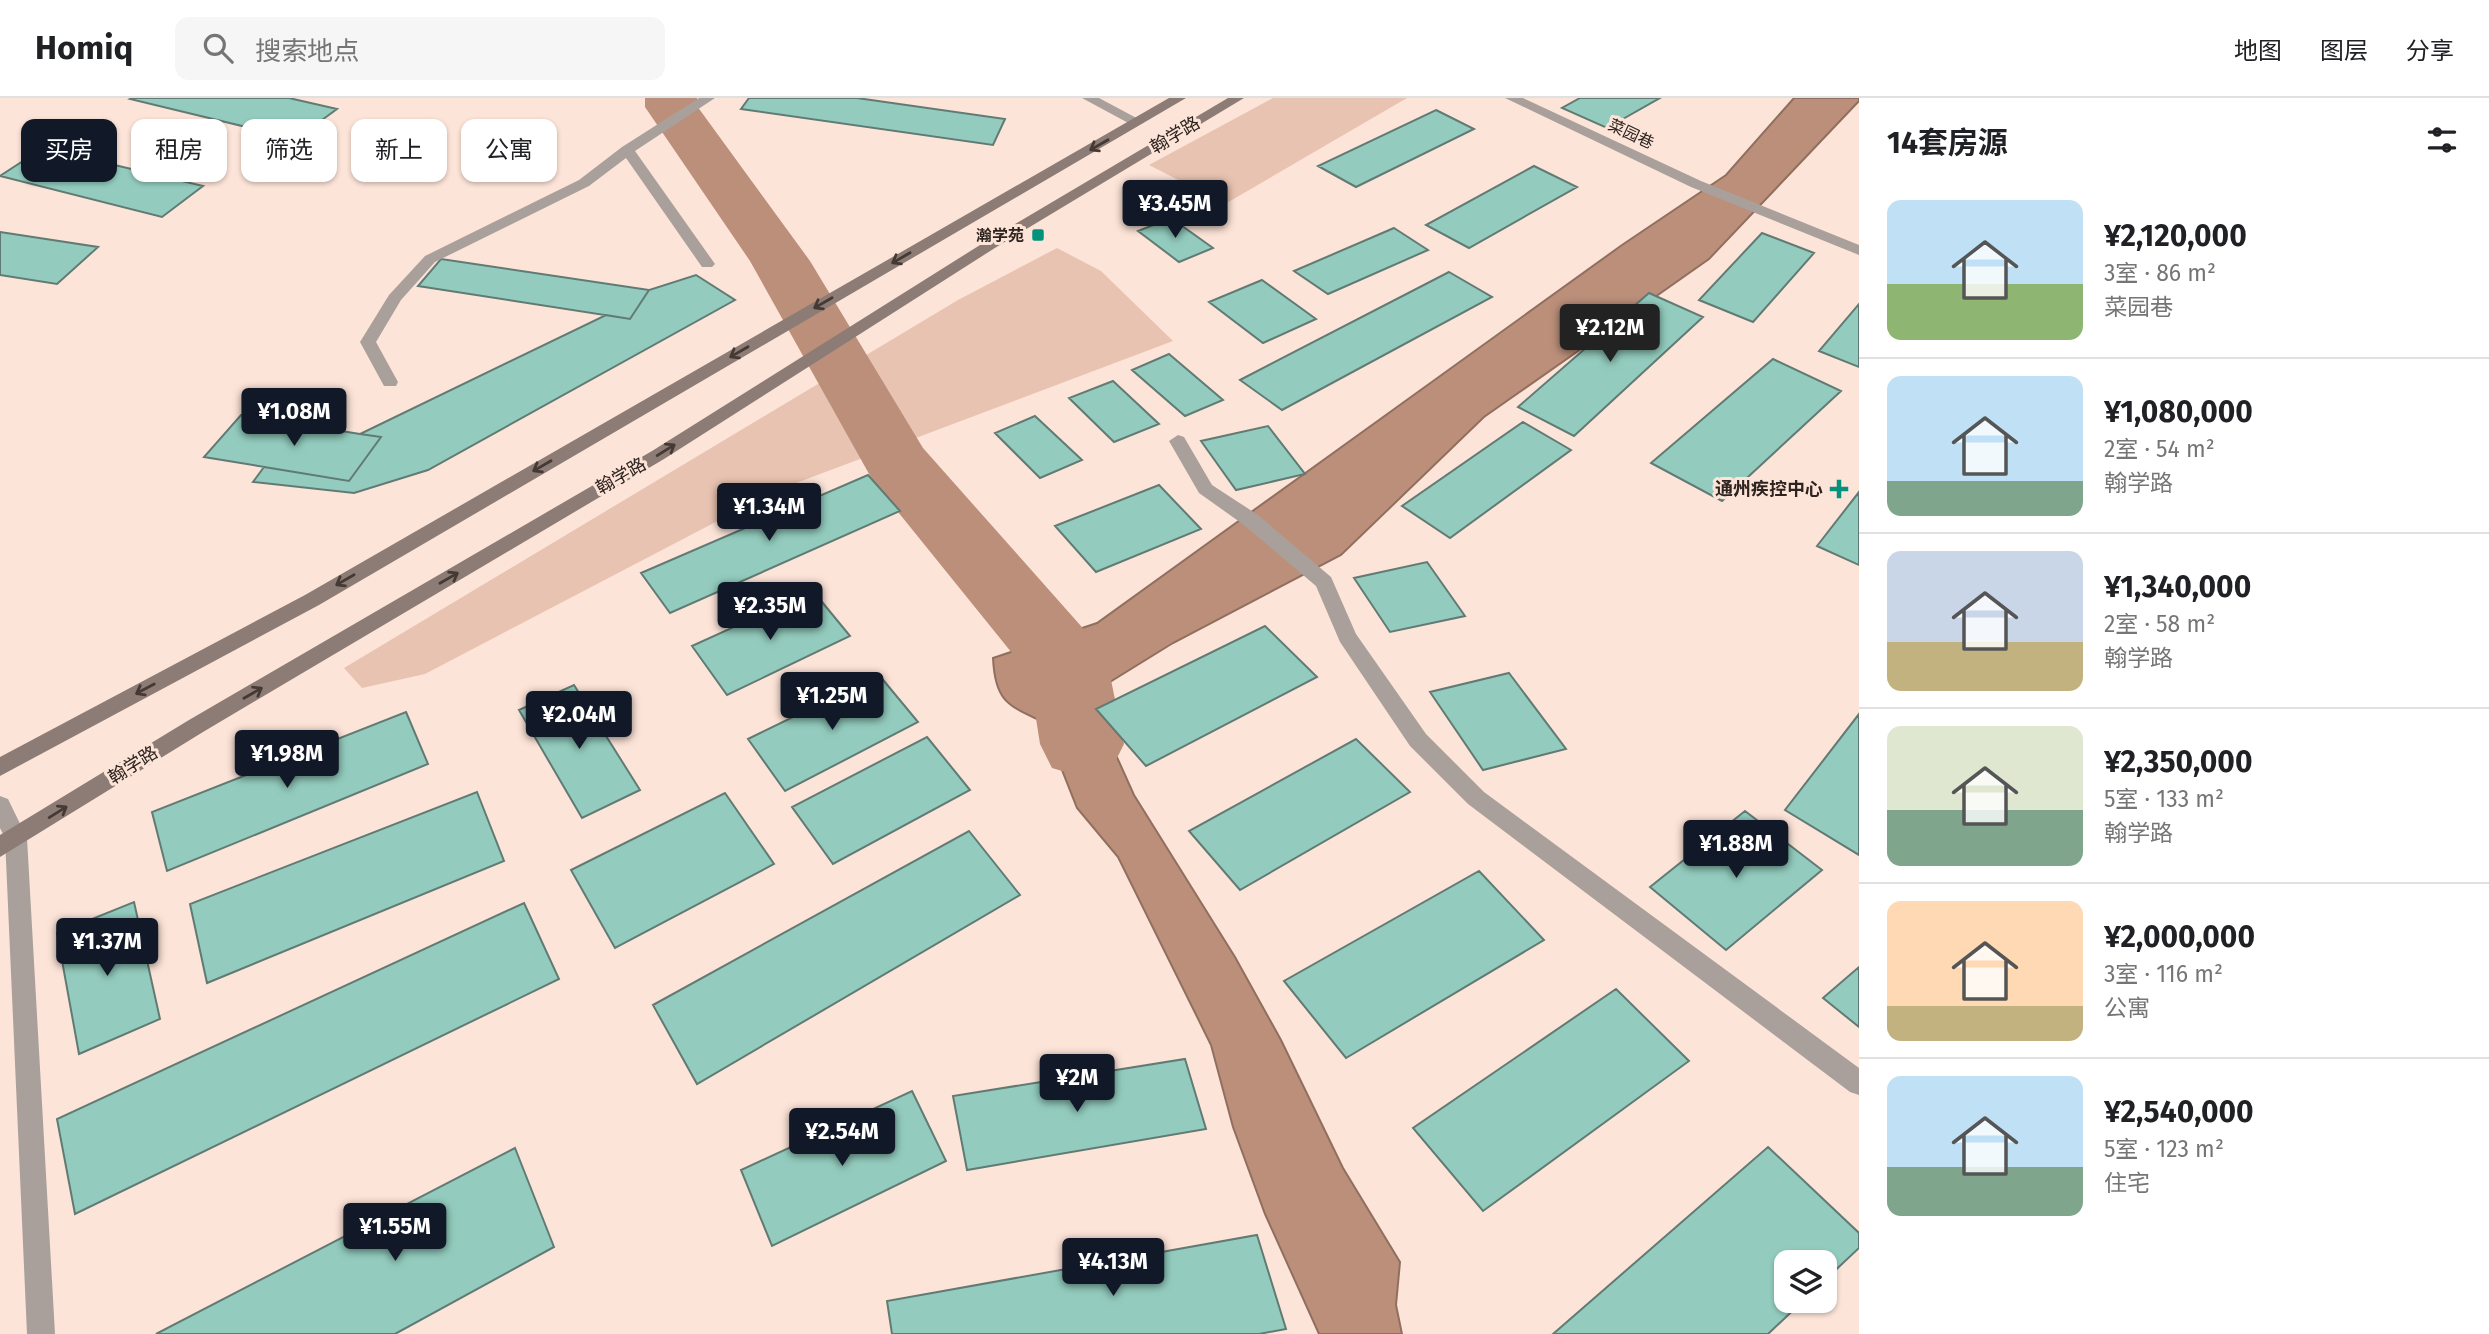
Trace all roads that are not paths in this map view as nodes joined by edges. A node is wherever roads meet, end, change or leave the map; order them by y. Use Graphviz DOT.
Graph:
graph roads {
  1 [pos="708,98"];
  2 [pos="1088,98"];
  3 [pos="1179,98"];
  4 [pos="1237,98"];
  5 [pos="1512,98"];
  6 [pos="1137,122"];
  7 [pos="628,150"];
  8 [pos="1859,250"];
  9 [pos="707,264"];
  10 [pos="390,382"];
  11 [pos="1178,441"];
  12 [pos="0,767"];
  13 [pos="0,805"];
  14 [pos="8,842"];
  15 [pos="1859,1083"];
  16 [pos="41,1334"];
  1 -- 7 [label="street"];
  2 -- 6 [label="street"];
  3 -- 6 [label="street, 翰学路"];
  14 -- 4 [label="street, 翰学路, one-way"];
  5 -- 8 [label="street, 菜园巷"];
  6 -- 12 [label="street, 翰学路, one-way"];
  7 -- 9 [label="street"];
  7 -- 10 [label="street"];
  11 -- 15 [label="street"];
  13 -- 14 [label="street"];
  14 -- 16 [label="street"];
}
